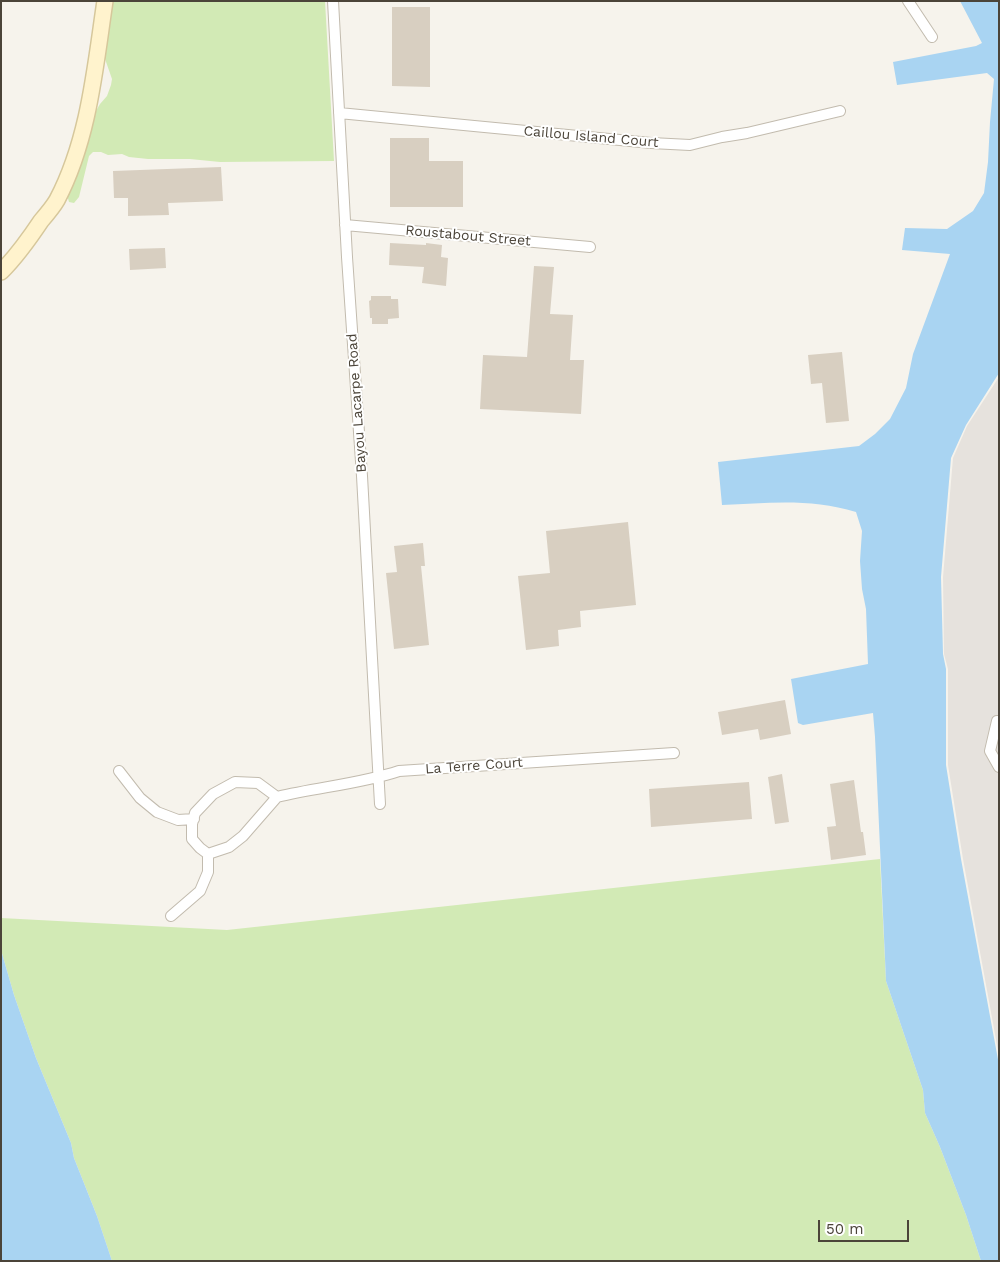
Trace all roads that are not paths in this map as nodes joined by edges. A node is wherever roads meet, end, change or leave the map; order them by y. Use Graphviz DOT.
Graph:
graph roads {
  1 [pos="105,1"];
  2 [pos="333,1"];
  3 [pos="908,1"];
  4 [pos="932,37"];
  5 [pos="840,112"];
  6 [pos="339,113"];
  7 [pos="345,225"];
  8 [pos="590,247"];
  9 [pos="1,272"];
  10 [pos="999,721"];
  11 [pos="674,752"];
  12 [pos="999,767"];
  13 [pos="119,770"];
  14 [pos="379,778"];
  15 [pos="278,798"];
  16 [pos="380,804"];
  17 [pos="194,819"];
  18 [pos="208,854"];
  19 [pos="171,916"];
  1 -- 9 [label="main road"];
  2 -- 6 [label="street, Bayou Lacarpe Road"];
  3 -- 4 [label="street"];
  5 -- 6 [label="street, Caillou Island Court"];
  6 -- 7 [label="street, Bayou Lacarpe Road"];
  7 -- 8 [label="street, Roustabout Street"];
  7 -- 14 [label="street, Bayou Lacarpe Road"];
  10 -- 12 [label="street"];
  11 -- 14 [label="street, La Terre Court"];
  13 -- 17 [label="street"];
  14 -- 15 [label="street, La Terre Court"];
  14 -- 16 [label="street, Bayou Lacarpe Road"];
  15 -- 17 [label="street"];
  15 -- 18 [label="street"];
  17 -- 18 [label="street"];
  18 -- 19 [label="street"];
}
